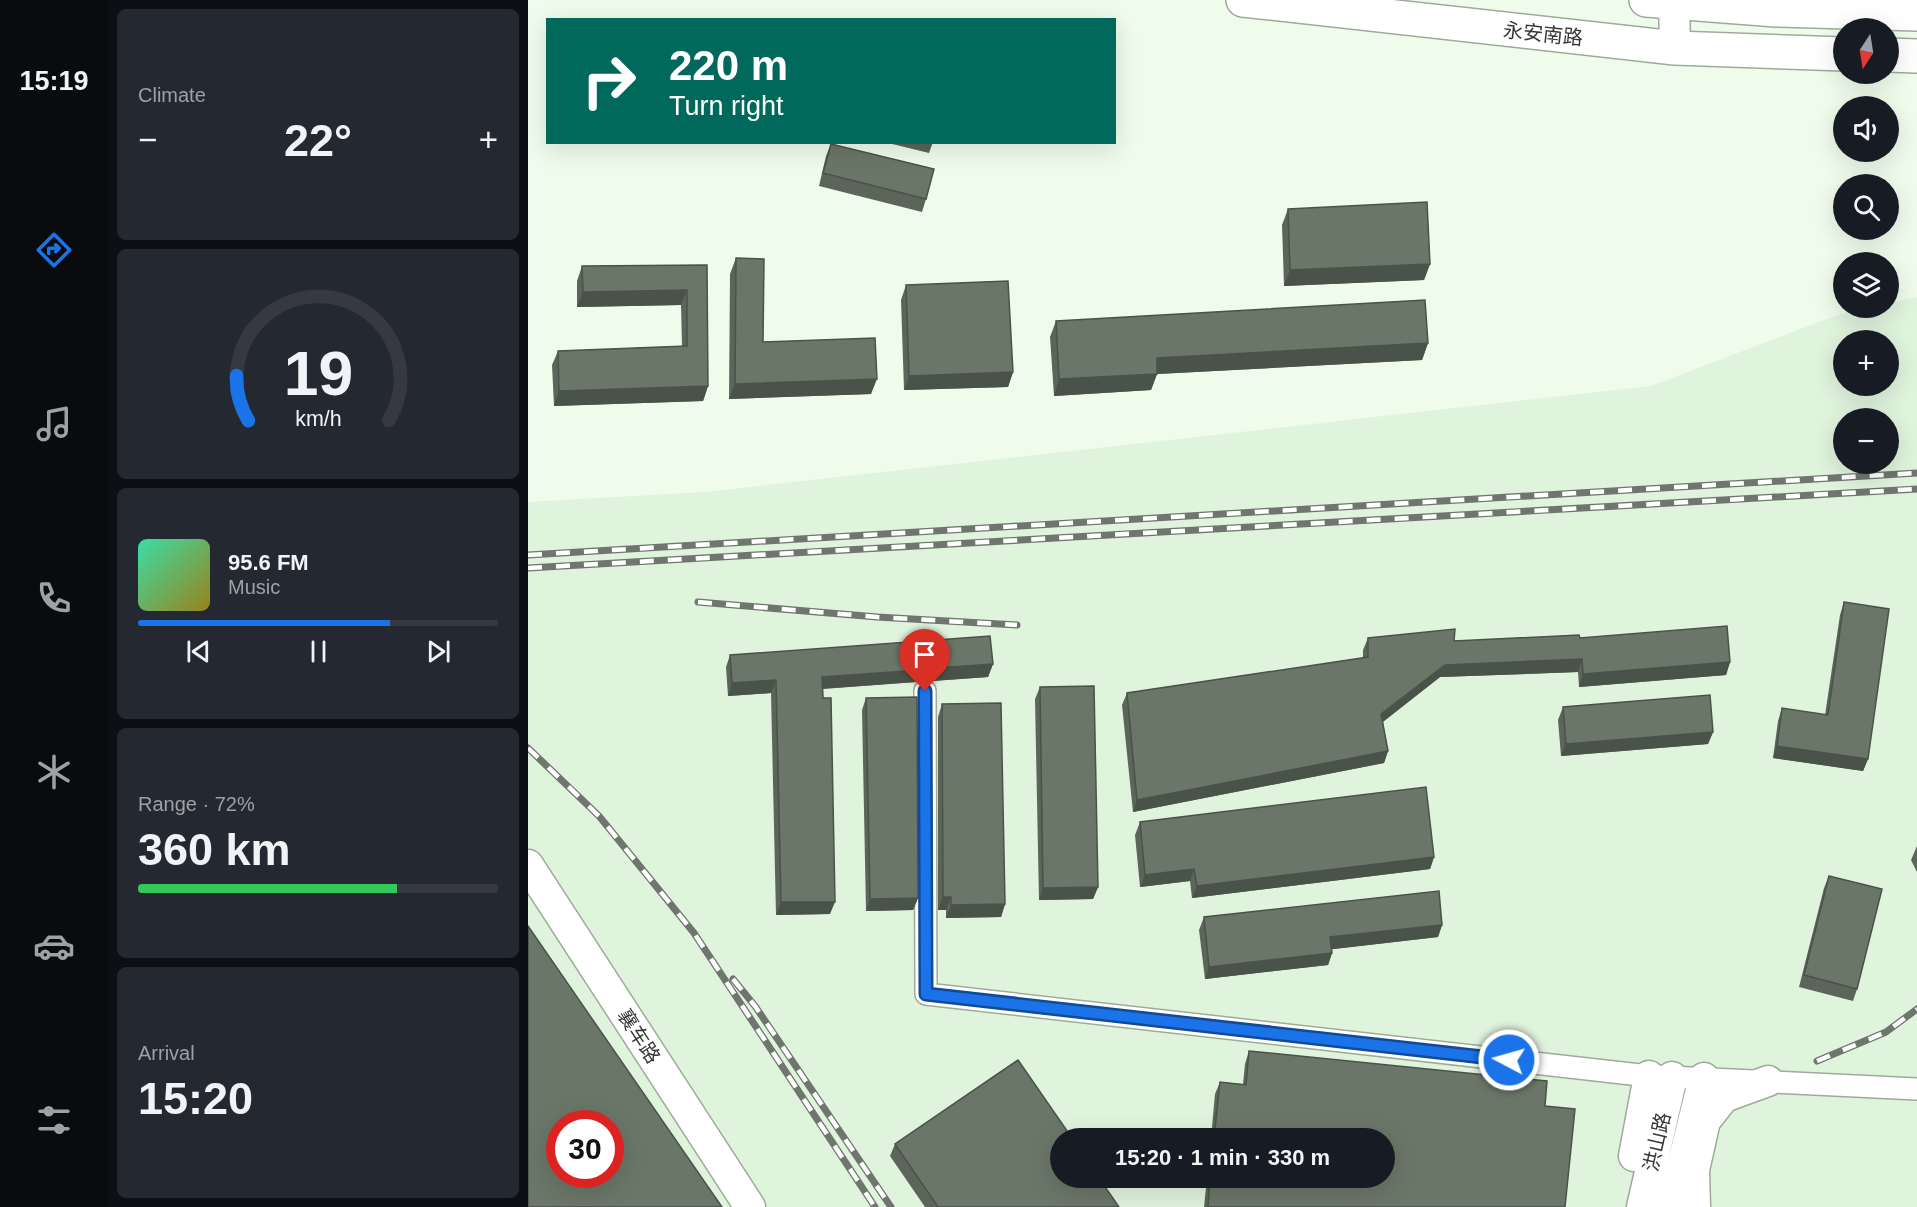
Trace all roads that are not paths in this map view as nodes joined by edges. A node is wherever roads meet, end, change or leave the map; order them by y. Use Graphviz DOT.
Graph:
graph roads {
  1 [pos="1243,0"];
  2 [pos="1665,1"];
  3 [pos="1716,3"];
  4 [pos="1917,14"];
  5 [pos="1675,48"];
  6 [pos="1833,54"];
  7 [pos="1899,56"];
  8 [pos="1917,56"];
  9 [pos="925,691"];
  10 [pos="528,865"];
  11 [pos="1660,1076"];
  12 [pos="1704,1078"];
  13 [pos="1768,1081"];
  14 [pos="1917,1089"];
  15 [pos="750,1207"];
  16 [pos="1625,1207"];
  17 [pos="1642,1207"];
  18 [pos="1672,1207"];
  19 [pos="1695,1207"];
  1 -- 5 [label="main road, 永安南路"];
  2 -- 3 [label="main road"];
  2 -- 5 [label="street"];
  3 -- 4 [label="main road"];
  5 -- 6 [label="main road, 永安南路"];
  7 -- 8 [label="main road"];
  9 -- 11 [label="street"];
  10 -- 15 [label="street, 襄车路"];
  11 -- 12 [label="street"];
  11 -- 16 [label="street"];
  11 -- 17 [label="street, 洪山路"];
  12 -- 13 [label="street"];
  12 -- 18 [label="street, 洪山路"];
  13 -- 14 [label="street"];
  13 -- 19 [label="street"];
}
